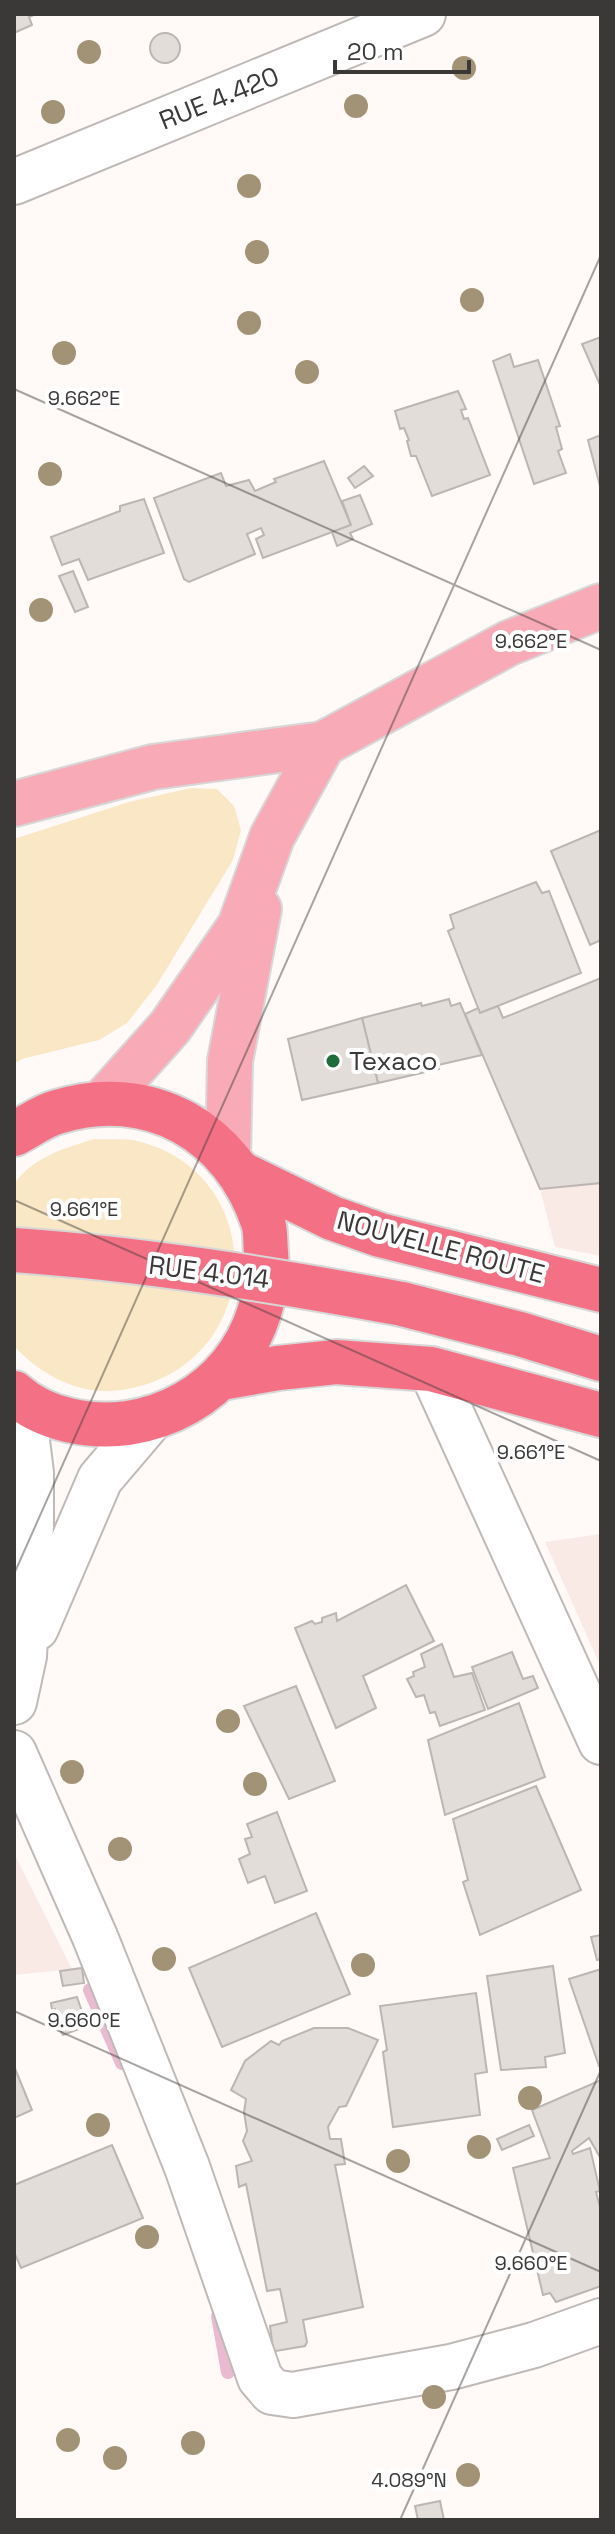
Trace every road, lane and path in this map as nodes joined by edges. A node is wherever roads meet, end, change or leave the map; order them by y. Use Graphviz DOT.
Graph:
graph roads {
  1 [pos="423,14"];
  2 [pos="14,182"];
  3 [pos="601,606"];
  4 [pos="323,744"];
  5 [pos="14,804"];
  6 [pos="272,837"];
  7 [pos="102,1103"];
  8 [pos="14,1134"];
  9 [pos="235,1165"];
  10 [pos="14,1250"];
  11 [pos="601,1290"];
  12 [pos="601,1359"];
  13 [pos="431,1369"];
  14 [pos="221,1378"];
  15 [pos="18,1397"];
  16 [pos="601,1415"];
  17 [pos="151,1419"];
  18 [pos="24,1656"];
  19 [pos="14,1702"];
  20 [pos="601,1742"];
  21 [pos="14,1753"];
  22 [pos="601,2321"];
  1 -- 2 [label="street, RUE 4.420"];
  3 -- 4 [label="main road"];
  4 -- 5 [label="main road"];
  4 -- 6 [label="main road"];
  6 -- 7 [label="main road"];
  6 -- 9 [label="main road"];
  7 -- 8 [label="highway"];
  7 -- 9 [label="highway"];
  9 -- 11 [label="highway, NOUVELLE ROUTE"];
  9 -- 14 [label="highway"];
  10 -- 12 [label="highway, RUE 4.014, bridge"];
  13 -- 14 [label="highway"];
  13 -- 16 [label="highway"];
  13 -- 20 [label="street"];
  14 -- 17 [label="highway"];
  15 -- 17 [label="highway"];
  15 -- 18 [label="street"];
  17 -- 18 [label="street"];
  18 -- 19 [label="street"];
  21 -- 22 [label="street"];
}
